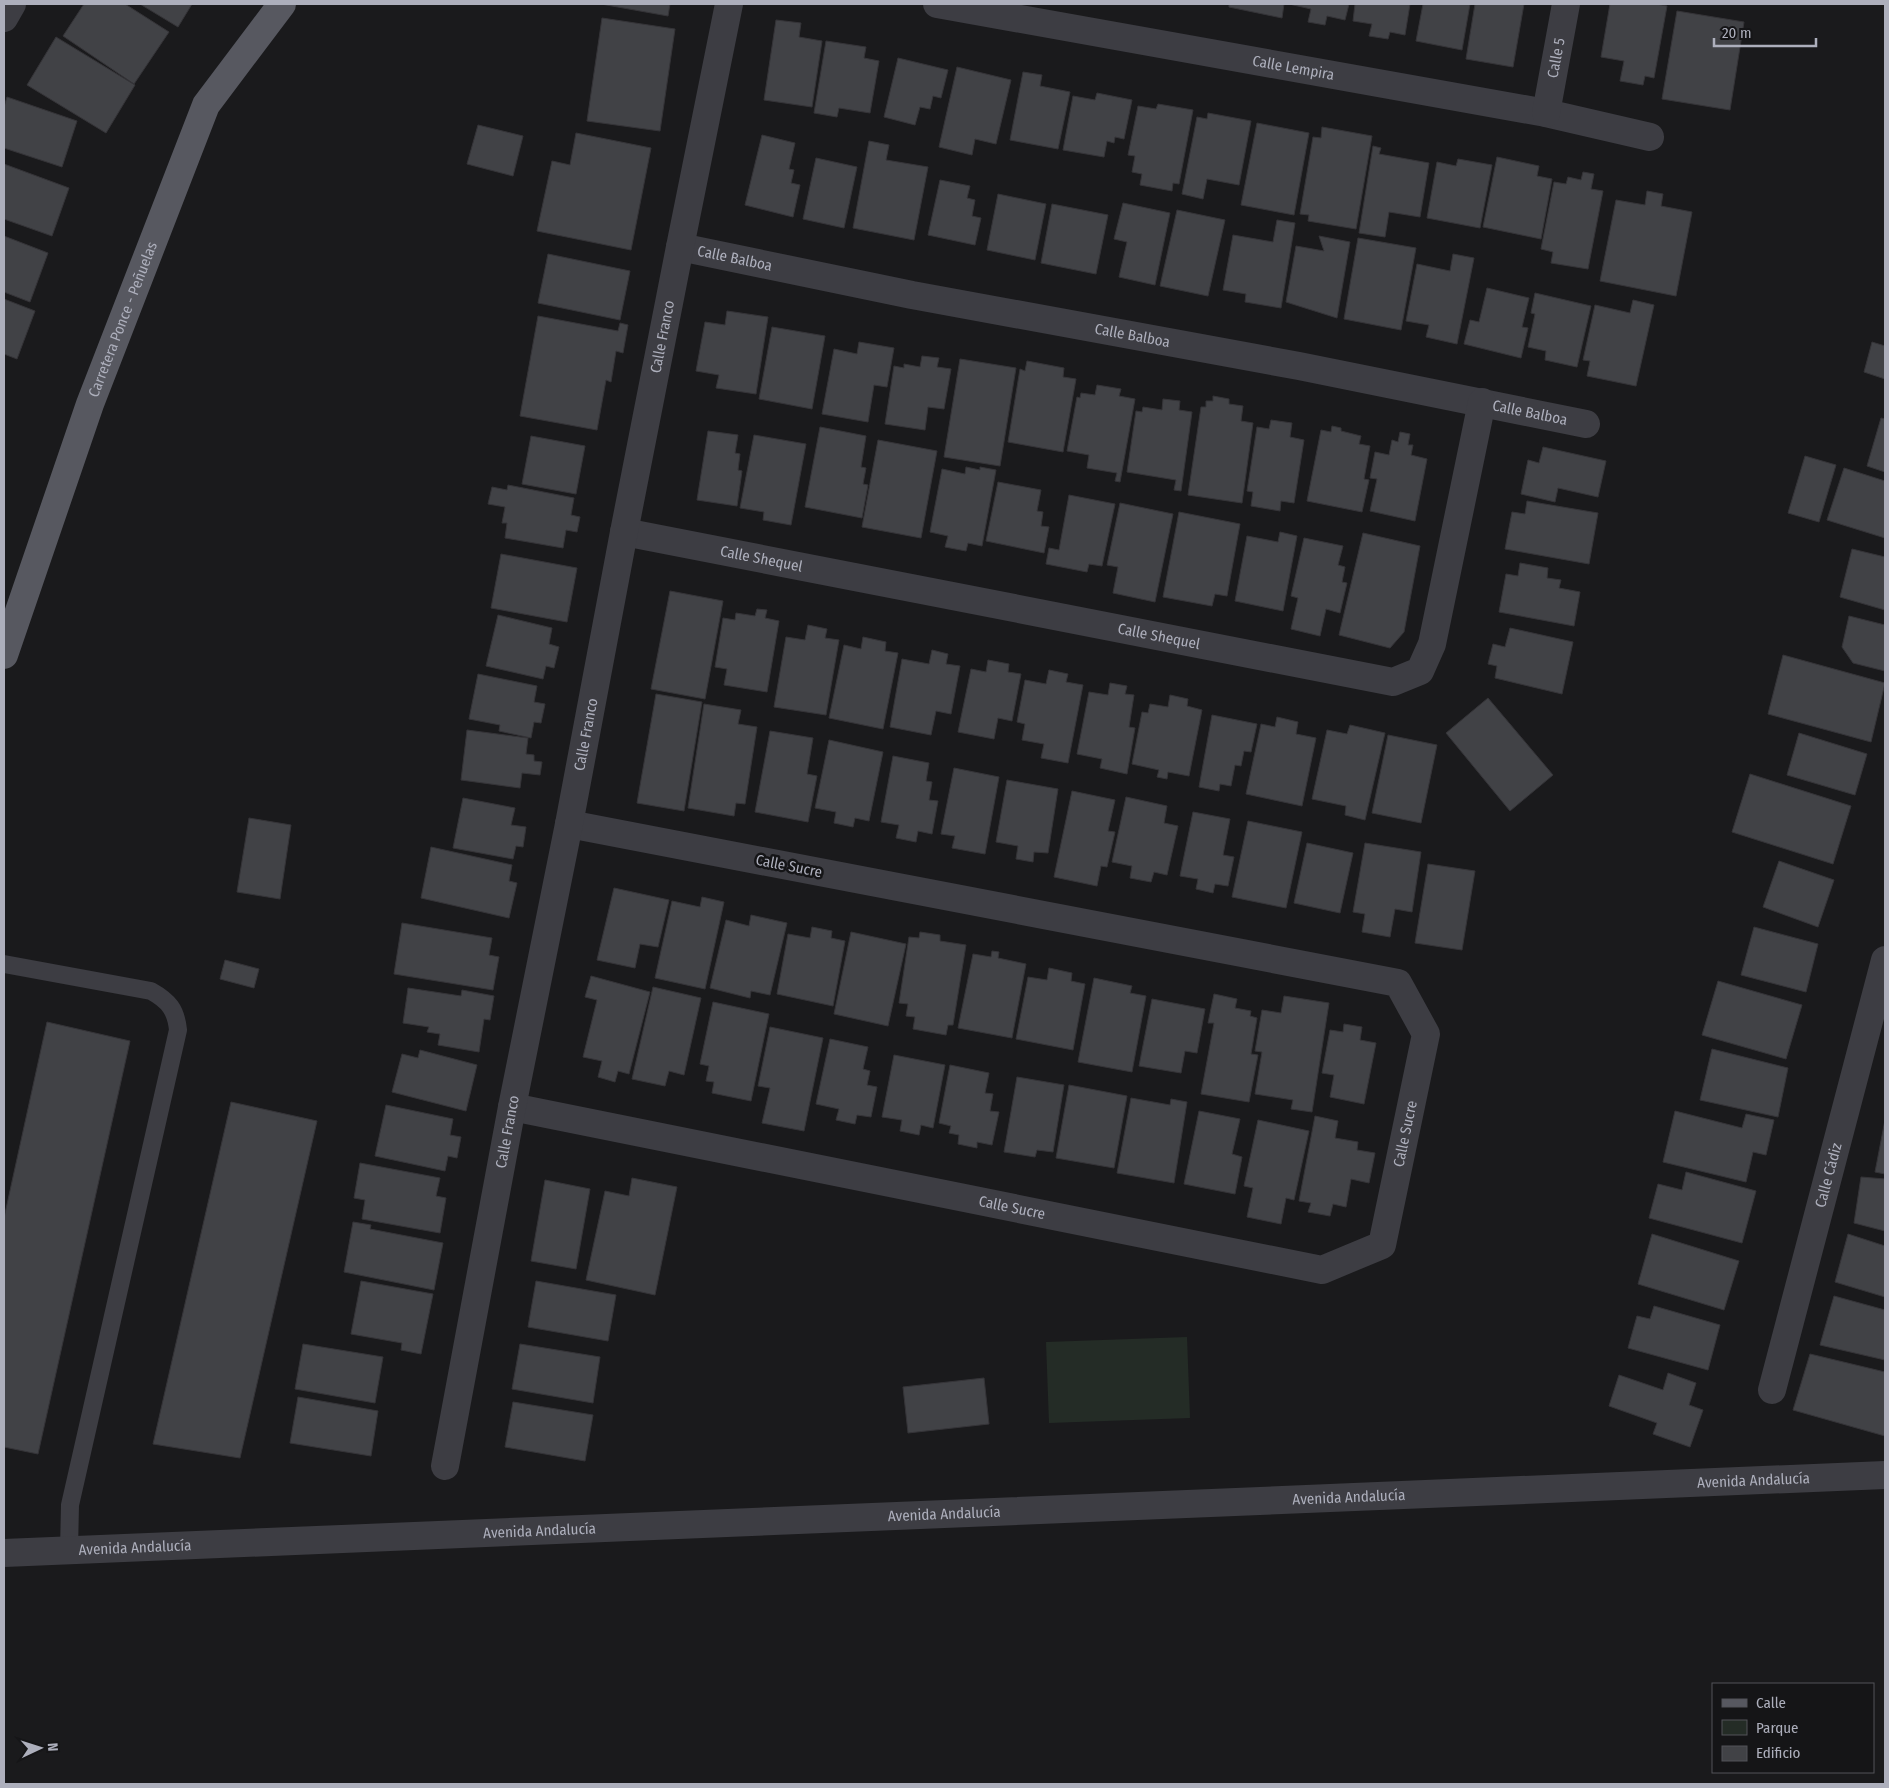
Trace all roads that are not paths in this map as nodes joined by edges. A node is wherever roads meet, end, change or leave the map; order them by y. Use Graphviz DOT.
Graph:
graph roads {
  1 [pos="12,4"];
  2 [pos="282,4"];
  3 [pos="729,4"];
  4 [pos="937,4"];
  5 [pos="1566,4"];
  6 [pos="4,18"];
  7 [pos="1546,113"];
  8 [pos="1650,137"];
  9 [pos="680,247"];
  10 [pos="1482,402"];
  11 [pos="1586,424"];
  12 [pos="624,532"];
  13 [pos="4,655"];
  14 [pos="569,824"];
  15 [pos="1885,960"];
  16 [pos="4,964"];
  17 [pos="512,1107"];
  18 [pos="1772,1390"];
  19 [pos="445,1466"];
  20 [pos="1885,1475"];
  21 [pos="69,1550"];
  22 [pos="4,1553"];
  1 -- 6 [label="street"];
  2 -- 13 [label="main road, Carretera Ponce - Peñuelas"];
  3 -- 9 [label="street, Calle Franco"];
  4 -- 7 [label="street, Calle Lempira"];
  5 -- 7 [label="street, Calle 5"];
  7 -- 8 [label="street, Calle Lempira"];
  9 -- 10 [label="street, Calle Balboa"];
  9 -- 12 [label="street, Calle Franco"];
  10 -- 11 [label="street, Calle Balboa"];
  10 -- 12 [label="street, Calle Shequel"];
  12 -- 14 [label="street, Calle Franco"];
  14 -- 17 [label="street, Calle Franco"];
  14 -- 17 [label="street, Calle Sucre"];
  15 -- 18 [label="street, Calle Cádiz"];
  16 -- 21 [label="lane"];
  17 -- 19 [label="street, Calle Franco"];
  20 -- 21 [label="street, Avenida Andalucía"];
  21 -- 22 [label="street, Avenida Andalucía"];
}
